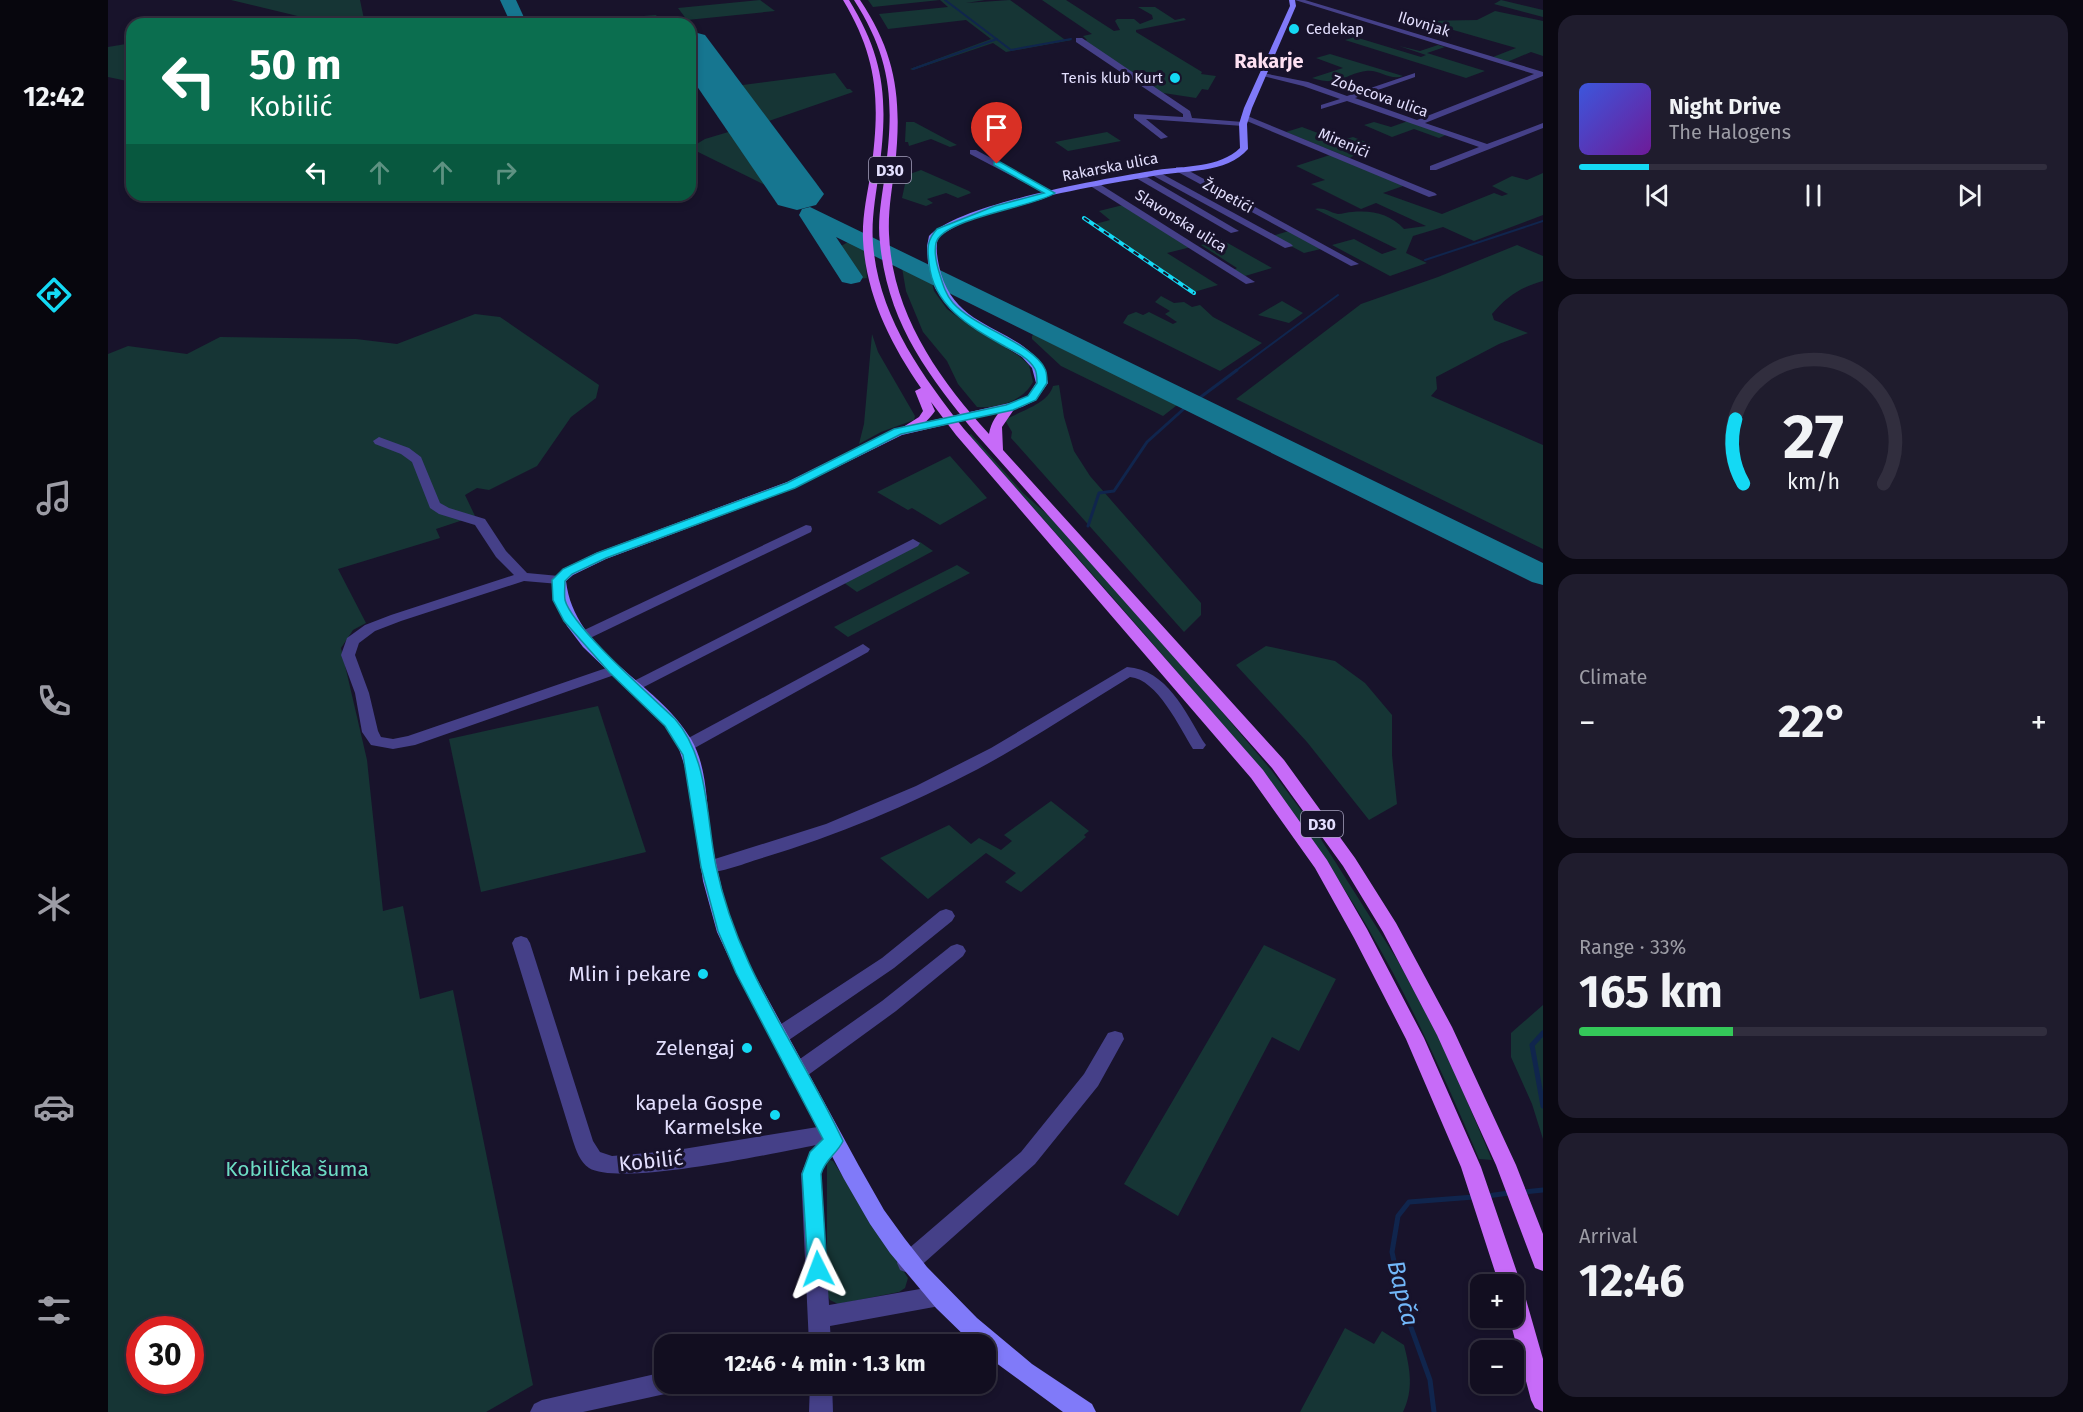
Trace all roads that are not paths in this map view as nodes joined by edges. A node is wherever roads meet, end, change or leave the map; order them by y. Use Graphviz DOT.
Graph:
graph roads {
  1 [pos="846,0"];
  2 [pos="857,0"];
  3 [pos="1296,1"];
  4 [pos="1079,40"];
  5 [pos="1542,74"];
  6 [pos="1263,75"];
  7 [pos="1412,75"];
  8 [pos="1347,99"];
  9 [pos="1324,107"];
  10 [pos="1188,120"];
  11 [pos="1244,120"];
  12 [pos="1417,123"];
  13 [pos="1543,125"];
  14 [pos="1164,137"];
  15 [pos="1488,147"];
  16 [pos="973,152"];
  17 [pos="1433,168"];
  18 [pos="1179,169"];
  19 [pos="1155,173"];
  20 [pos="1139,176"];
  21 [pos="1095,185"];
  22 [pos="1051,193"];
  23 [pos="1432,195"];
  24 [pos="1234,231"];
  25 [pos="1288,246"];
  26 [pos="1354,264"];
  27 [pos="1251,282"];
  28 [pos="903,353"];
  29 [pos="1009,408"];
  30 [pos="968,416"];
  31 [pos="950,420"];
  32 [pos="906,429"];
  33 [pos="379,441"];
  34 [pos="998,449"];
  35 [pos="806,529"];
  36 [pos="913,543"];
  37 [pos="523,577"];
  38 [pos="559,580"];
  39 [pos="583,636"];
  40 [pos="863,650"];
  41 [pos="615,670"];
  42 [pos="633,687"];
  43 [pos="1198,745"];
  44 [pos="686,746"];
  45 [pos="708,867"];
  46 [pos="946,916"];
  47 [pos="521,943"];
  48 [pos="957,951"];
  49 [pos="779,1036"];
  50 [pos="1115,1039"];
  51 [pos="797,1072"];
  52 [pos="832,1138"];
  53 [pos="1540,1253"];
  54 [pos="908,1263"];
  55 [pos="1507,1274"];
  56 [pos="937,1297"];
  57 [pos="820,1317"];
  58 [pos="1523,1328"];
  59 [pos="820,1334"];
  60 [pos="654,1385"];
  61 [pos="821,1394"];
  62 [pos="1543,1400"];
  63 [pos="542,1412"];
  64 [pos="821,1412"];
  65 [pos="1084,1412"];
  1 -- 28 [label="main road, D30"];
  2 -- 30 [label="main road, D30"];
  3 -- 5 [label="street, Ilovnjak"];
  3 -- 6 [label="main road, Rakarska ulica"];
  4 -- 10 [label="street"];
  5 -- 12 [label="street"];
  6 -- 8 [label="street, Zobecova ulica"];
  6 -- 11 [label="main road, Rakarska ulica"];
  7 -- 8 [label="street"];
  8 -- 9 [label="street"];
  8 -- 12 [label="street, Zobecova ulica"];
  10 -- 11 [label="street, Mirenići"];
  10 -- 14 [label="street, Mirenići"];
  11 -- 18 [label="main road, Rakarska ulica"];
  11 -- 23 [label="street, Mirenići"];
  12 -- 15 [label="street, Zobecova ulica"];
  13 -- 15 [label="street"];
  15 -- 17 [label="street"];
  16 -- 22 [label="street"];
  18 -- 19 [label="main road, Rakarska ulica"];
  18 -- 26 [label="street, Rakarska ulica"];
  19 -- 20 [label="main road, Rakarska ulica"];
  19 -- 25 [label="street, Župetići"];
  20 -- 21 [label="main road, Rakarska ulica"];
  20 -- 24 [label="street"];
  21 -- 22 [label="main road, Rakarska ulica"];
  21 -- 27 [label="street, Slavonska ulica"];
  22 -- 29 [label="main road, Rakarska ulica"];
  28 -- 31 [label="main road, D30"];
  28 -- 32 [label="main road"];
  29 -- 30 [label="main road"];
  29 -- 34 [label="main road"];
  30 -- 31 [label="main road"];
  30 -- 34 [label="main road, D30"];
  31 -- 32 [label="main road"];
  31 -- 55 [label="main road, D30"];
  32 -- 38 [label="main road"];
  33 -- 37 [label="street"];
  34 -- 53 [label="main road, D30"];
  35 -- 39 [label="street"];
  36 -- 42 [label="street"];
  37 -- 38 [label="street"];
  37 -- 41 [label="street"];
  38 -- 39 [label="main road"];
  39 -- 41 [label="main road"];
  40 -- 44 [label="street"];
  41 -- 42 [label="main road"];
  42 -- 44 [label="main road"];
  43 -- 45 [label="street"];
  44 -- 45 [label="main road"];
  45 -- 49 [label="main road"];
  46 -- 49 [label="street"];
  47 -- 52 [label="street, Kobilić"];
  48 -- 51 [label="street"];
  49 -- 51 [label="main road"];
  50 -- 54 [label="street"];
  51 -- 52 [label="main road"];
  52 -- 54 [label="main road"];
  52 -- 57 [label="street"];
  54 -- 56 [label="main road"];
  56 -- 57 [label="street"];
  56 -- 65 [label="main road"];
  57 -- 59 [label="street"];
  58 -- 62 [label="main road"];
  60 -- 63 [label="street"];
  61 -- 64 [label="street"];
}
